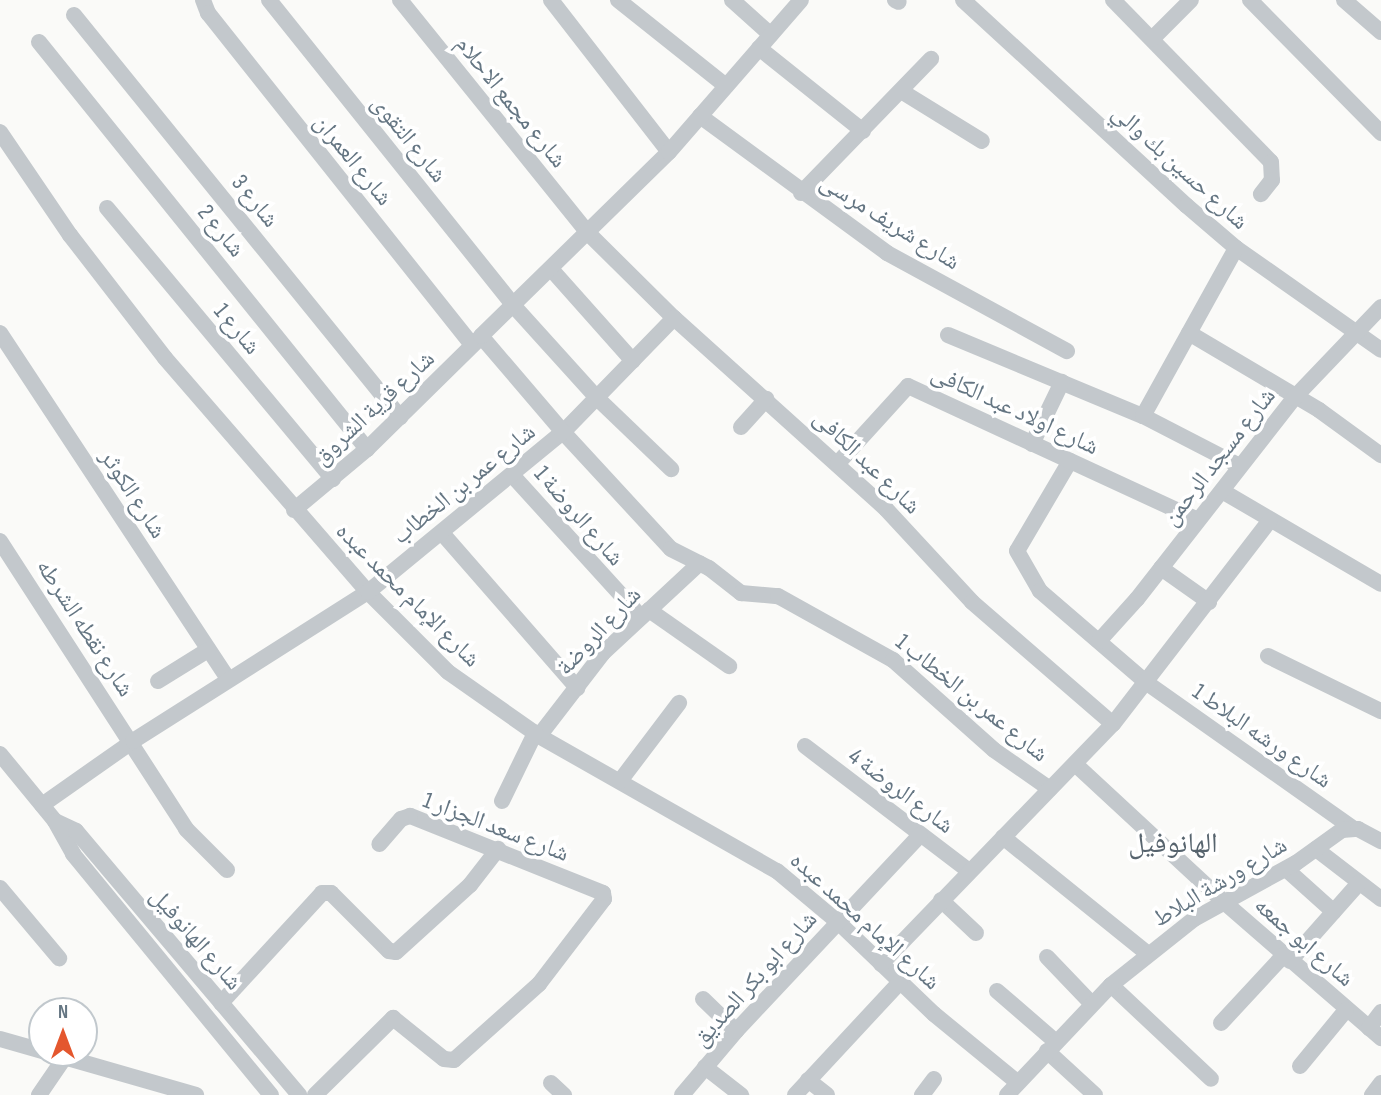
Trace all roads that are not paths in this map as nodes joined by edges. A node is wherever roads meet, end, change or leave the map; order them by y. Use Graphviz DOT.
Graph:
graph roads {
  1 [pos="203,0"];
  2 [pos="269,0"];
  3 [pos="400,0"];
  4 [pos="551,0"];
  5 [pos="618,0"];
  6 [pos="732,0"];
  7 [pos="801,0"];
  8 [pos="963,0"];
  9 [pos="1113,0"];
  10 [pos="1191,0"];
  11 [pos="1250,0"];
  12 [pos="1344,0"];
  13 [pos="74,15"];
  14 [pos="1381,32"];
  15 [pos="771,35"];
  16 [pos="1152,39"];
  17 [pos="39,42"];
  18 [pos="759,48"];
  19 [pos="931,59"];
  20 [pos="726,86"];
  21 [pos="901,91"];
  22 [pos="700,116"];
  23 [pos="863,131"];
  24 [pos="0,132"];
  25 [pos="1381,134"];
  26 [pos="982,141"];
  27 [pos="668,152"];
  28 [pos="801,193"];
  29 [pos="1261,194"];
  30 [pos="107,208"];
  31 [pos="588,233"];
  32 [pos="1236,248"];
  33 [pos="551,269"];
  34 [pos="513,305"];
  35 [pos="1381,307"];
  36 [pos="674,318"];
  37 [pos="1356,331"];
  38 [pos="0,333"];
  39 [pos="1189,333"];
  40 [pos="948,335"];
  41 [pos="477,341"];
  42 [pos="1381,350"];
  43 [pos="1067,351"];
  44 [pos="633,361"];
  45 [pos="1062,382"];
  46 [pos="597,398"];
  47 [pos="1294,398"];
  48 [pos="766,399"];
  49 [pos="1143,416"];
  50 [pos="400,417"];
  51 [pos="741,426"];
  52 [pos="563,432"];
  53 [pos="1032,444"];
  54 [pos="367,449"];
  55 [pos="1381,455"];
  56 [pos="1070,461"];
  57 [pos="838,463"];
  58 [pos="1240,466"];
  59 [pos="671,469"];
  60 [pos="512,475"];
  61 [pos="332,479"];
  62 [pos="1222,491"];
  63 [pos="294,510"];
  64 [pos="1198,520"];
  65 [pos="1270,520"];
  66 [pos="442,533"];
  67 [pos="0,541"];
  68 [pos="699,564"];
  69 [pos="1161,568"];
  70 [pos="1381,584"];
  71 [pos="368,592"];
  72 [pos="1209,602"];
  73 [pos="645,613"];
  74 [pos="1099,640"];
  75 [pos="208,650"];
  76 [pos="1268,656"];
  77 [pos="729,666"];
  78 [pos="228,679"];
  79 [pos="158,681"];
  80 [pos="1147,683"];
  81 [pos="577,688"];
  82 [pos="679,703"];
  83 [pos="1381,711"];
  84 [pos="1113,724"];
  85 [pos="537,735"];
  86 [pos="133,741"];
  87 [pos="806,746"];
  88 [pos="0,754"];
  89 [pos="1075,764"];
  90 [pos="620,781"];
  91 [pos="1050,789"];
  92 [pos="502,801"];
  93 [pos="43,805"];
  94 [pos="55,821"];
  95 [pos="1351,827"];
  96 [pos="920,835"];
  97 [pos="1003,837"];
  98 [pos="1381,841"];
  99 [pos="379,844"];
  100 [pos="498,849"];
  101 [pos="1316,849"];
  102 [pos="1286,869"];
  103 [pos="227,870"];
  104 [pos="969,871"];
  105 [pos="1359,883"];
  106 [pos="3,898"];
  107 [pos="1381,899"];
  108 [pos="941,900"];
  109 [pos="1224,902"];
  110 [pos="1334,912"];
  111 [pos="838,922"];
  112 [pos="976,933"];
  113 [pos="1148,954"];
  114 [pos="1047,957"];
  115 [pos="59,958"];
  116 [pos="1287,958"];
  117 [pos="881,964"];
  118 [pos="900,982"];
  119 [pos="1111,985"];
  120 [pos="997,991"];
  121 [pos="703,999"];
  122 [pos="221,1003"];
  123 [pos="1092,1004"];
  124 [pos="1346,1010"];
  125 [pos="1381,1012"];
  126 [pos="1221,1023"];
  127 [pos="736,1031"];
  128 [pos="1375,1033"];
  129 [pos="0,1039"];
  130 [pos="1052,1046"];
  131 [pos="28,1047"];
  132 [pos="1300,1066"];
  133 [pos="52,1067"];
  134 [pos="98,1067"];
  135 [pos="705,1067"];
  136 [pos="934,1079"];
  137 [pos="1211,1079"];
  138 [pos="808,1080"];
  139 [pos="551,1083"];
  140 [pos="1381,1083"];
  141 [pos="1012,1089"];
  142 [pos="39,1095"];
  143 [pos="196,1095"];
  144 [pos="271,1095"];
  145 [pos="299,1095"];
  146 [pos="315,1095"];
  147 [pos="564,1095"];
  148 [pos="682,1095"];
  149 [pos="741,1095"];
  150 [pos="795,1095"];
  151 [pos="827,1095"];
  152 [pos="922,1095"];
  153 [pos="1095,1095"];
  154 [pos="1372,1095"];
  1 -- 41 [label="street, شارع العمران"];
  2 -- 34 [label="street, شارع التقوى"];
  3 -- 31 [label="street, شارع مجمع الاحلام"];
  4 -- 27 [label="street"];
  5 -- 20 [label="street"];
  6 -- 15 [label="street"];
  7 -- 15 [label="street"];
  8 -- 32 [label="street, شارع حسين بك والي"];
  9 -- 16 [label="street"];
  10 -- 16 [label="street"];
  11 -- 25 [label="street"];
  12 -- 14 [label="street"];
  13 -- 50 [label="street, شارع 3"];
  15 -- 18 [label="street"];
  16 -- 29 [label="street"];
  17 -- 54 [label="street, شارع 2"];
  18 -- 20 [label="street"];
  18 -- 23 [label="street"];
  19 -- 21 [label="street"];
  20 -- 22 [label="street"];
  21 -- 23 [label="street"];
  21 -- 26 [label="street"];
  22 -- 27 [label="street"];
  22 -- 28 [label="street, شارع شريف مرسى"];
  23 -- 28 [label="street"];
  24 -- 63 [label="street, شارع الإمام محمد عبده"];
  27 -- 31 [label="street"];
  28 -- 43 [label="street, شارع شريف مرسى"];
  30 -- 61 [label="street, شارع 1"];
  31 -- 33 [label="street"];
  31 -- 36 [label="street, شارع عبد الكافى"];
  32 -- 37 [label="street, شارع حسين بك والي"];
  32 -- 39 [label="street"];
  33 -- 34 [label="street"];
  33 -- 44 [label="street"];
  34 -- 41 [label="street"];
  34 -- 46 [label="street, شارع التقوى"];
  35 -- 37 [label="street, شارع مسجد الرحمن"];
  36 -- 44 [label="street"];
  36 -- 48 [label="street, شارع عبد الكافى"];
  37 -- 42 [label="street, شارع حسين بك والي"];
  37 -- 47 [label="street, شارع مسجد الرحمن"];
  38 -- 75 [label="street, شارع الكوثر"];
  39 -- 47 [label="street"];
  39 -- 49 [label="street"];
  40 -- 45 [label="street"];
  41 -- 50 [label="street, شارع قرية الشروق"];
  41 -- 52 [label="street, شارع عمر بن الخطاب"];
  44 -- 46 [label="street"];
  45 -- 49 [label="street"];
  45 -- 53 [label="street"];
  46 -- 52 [label="street"];
  46 -- 59 [label="street, شارع التقوى"];
  47 -- 55 [label="street"];
  47 -- 58 [label="street, شارع مسجد الرحمن"];
  48 -- 51 [label="street"];
  48 -- 57 [label="street, شارع عبد الكافى"];
  49 -- 58 [label="street"];
  50 -- 54 [label="street, شارع قرية الشروق"];
  52 -- 60 [label="street, شارع عمر بن الخطاب"];
  52 -- 68 [label="street, شارع عمر بن الخطاب 1"];
  53 -- 56 [label="street, شارع اولاد عبد الكافى"];
  53 -- 57 [label="street, شارع اولاد عبد الكافى"];
  54 -- 61 [label="street, شارع قرية الشروق"];
  56 -- 64 [label="street, شارع اولاد عبد الكافى"];
  56 -- 74 [label="street, شارع ورشه البلاط 1"];
  57 -- 84 [label="street, شارع عبد الكافى"];
  58 -- 62 [label="street, شارع مسجد الرحمن"];
  60 -- 66 [label="street, شارع عمر بن الخطاب"];
  60 -- 73 [label="street, شارع الروضة 1"];
  61 -- 63 [label="street, شارع قرية الشروق"];
  62 -- 64 [label="street, شارع مسجد الرحمن"];
  62 -- 65 [label="street"];
  63 -- 71 [label="street, شارع الإمام محمد عبده"];
  64 -- 69 [label="street, شارع مسجد الرحمن"];
  65 -- 70 [label="street"];
  65 -- 72 [label="street"];
  66 -- 71 [label="street, شارع عمر بن الخطاب"];
  66 -- 81 [label="street"];
  67 -- 86 [label="street, شارع نقطه الشرطه"];
  68 -- 73 [label="street, شارع الروضة"];
  68 -- 91 [label="street, شارع عمر بن الخطاب 1"];
  69 -- 72 [label="street"];
  69 -- 74 [label="street, شارع مسجد الرحمن"];
  71 -- 78 [label="street, شارع عمر بن الخطاب"];
  71 -- 85 [label="street, شارع الإمام محمد عبده"];
  72 -- 80 [label="street"];
  73 -- 77 [label="street, شارع الروضة 1"];
  73 -- 81 [label="street, شارع الروضة"];
  74 -- 80 [label="street, شارع ورشه البلاط 1"];
  75 -- 78 [label="street, شارع الكوثر"];
  75 -- 79 [label="street"];
  76 -- 83 [label="street"];
  78 -- 86 [label="street, شارع عمر بن الخطاب"];
  80 -- 84 [label="street"];
  80 -- 95 [label="street, شارع ورشه البلاط 1"];
  81 -- 85 [label="street, شارع الروضة"];
  82 -- 90 [label="street"];
  84 -- 89 [label="street"];
  85 -- 90 [label="street, شارع الإمام محمد عبده"];
  85 -- 92 [label="street, شارع الروضة"];
  86 -- 93 [label="street, شارع عمر بن الخطاب"];
  86 -- 103 [label="street, شارع نقطه الشرطه"];
  87 -- 96 [label="street, شارع الروضة 4"];
  88 -- 93 [label="street, شارع الهانوفيل"];
  89 -- 91 [label="street"];
  89 -- 109 [label="street, شارع ابو جمعه"];
  90 -- 111 [label="street, شارع الإمام محمد عبده"];
  91 -- 97 [label="street"];
  93 -- 94 [label="street, شارع الهانوفيل"];
  94 -- 122 [label="street, شارع الهانوفيل"];
  94 -- 144 [label="street, شارع الهانوفيل"];
  95 -- 98 [label="street"];
  95 -- 101 [label="street, شارع ورشة البلاط"];
  96 -- 104 [label="street, شارع الروضة 4"];
  96 -- 111 [label="street, شارع ابو بكر الصديق"];
  97 -- 104 [label="street"];
  97 -- 113 [label="street"];
  99 -- 100 [label="street, شارع سعد الجزار 1"];
  100 -- 122 [label="street"];
  100 -- 146 [label="street, شارع سعد الجزار 1"];
  101 -- 102 [label="street, شارع ورشة البلاط"];
  101 -- 105 [label="street"];
  102 -- 109 [label="street, شارع ورشة البلاط"];
  102 -- 110 [label="street"];
  104 -- 108 [label="street"];
  105 -- 107 [label="street"];
  105 -- 110 [label="street"];
  106 -- 115 [label="street"];
  108 -- 112 [label="street"];
  108 -- 117 [label="street"];
  109 -- 113 [label="street, شارع ورشة البلاط"];
  109 -- 116 [label="street, شارع ابو جمعه"];
  110 -- 116 [label="street"];
  111 -- 117 [label="street, شارع الإمام محمد عبده"];
  111 -- 127 [label="street, شارع ابو بكر الصديق"];
  113 -- 119 [label="street, شارع ورشة البلاط"];
  114 -- 123 [label="street"];
  116 -- 124 [label="street, شارع ابو جمعه"];
  116 -- 126 [label="street"];
  117 -- 118 [label="street, شارع الإمام محمد عبده"];
  118 -- 138 [label="street"];
  118 -- 141 [label="street, شارع الإمام محمد عبده"];
  119 -- 123 [label="street, شارع ورشة البلاط"];
  119 -- 137 [label="street"];
  120 -- 130 [label="street"];
  121 -- 127 [label="street"];
  122 -- 145 [label="street, شارع الهانوفيل"];
  123 -- 130 [label="street, شارع ورشة البلاط"];
  124 -- 128 [label="street, شارع ابو جمعه"];
  124 -- 132 [label="street"];
  125 -- 128 [label="street"];
  127 -- 135 [label="street, شارع ابو بكر الصديق"];
  129 -- 131 [label="street"];
  130 -- 141 [label="street, شارع ورشة البلاط"];
  130 -- 153 [label="street"];
  133 -- 142 [label="street"];
  134 -- 143 [label="street"];
  135 -- 148 [label="street, شارع ابو بكر الصديق"];
  135 -- 149 [label="street"];
  136 -- 152 [label="street"];
  138 -- 150 [label="street"];
  138 -- 151 [label="street"];
  139 -- 147 [label="street"];
  140 -- 154 [label="street"];
}
